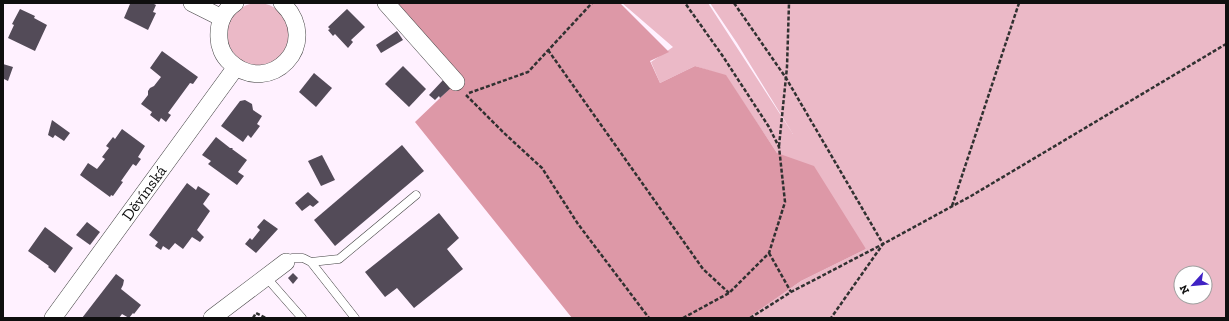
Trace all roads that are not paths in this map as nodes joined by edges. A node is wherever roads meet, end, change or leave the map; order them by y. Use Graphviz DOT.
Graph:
graph roads {
  1 [pos="192,3"];
  2 [pos="235,3"];
  3 [pos="282,3"];
  4 [pos="386,3"];
  5 [pos="222,18"];
  6 [pos="236,68"];
  7 [pos="456,82"];
  8 [pos="416,195"];
  9 [pos="286,262"];
  10 [pos="311,262"];
  11 [pos="266,277"];
  12 [pos="53,318"];
  13 [pos="212,318"];
  14 [pos="302,318"];
  15 [pos="355,318"];
  1 -- 5 [label="street"];
  2 -- 5 [label="street"];
  3 -- 6 [label="street"];
  4 -- 7 [label="street"];
  5 -- 6 [label="street"];
  6 -- 12 [label="street, Děvínská"];
  8 -- 10 [label="lane"];
  9 -- 10 [label="lane"];
  9 -- 11 [label="street"];
  10 -- 15 [label="lane"];
  11 -- 13 [label="street"];
  11 -- 14 [label="lane"];
}
